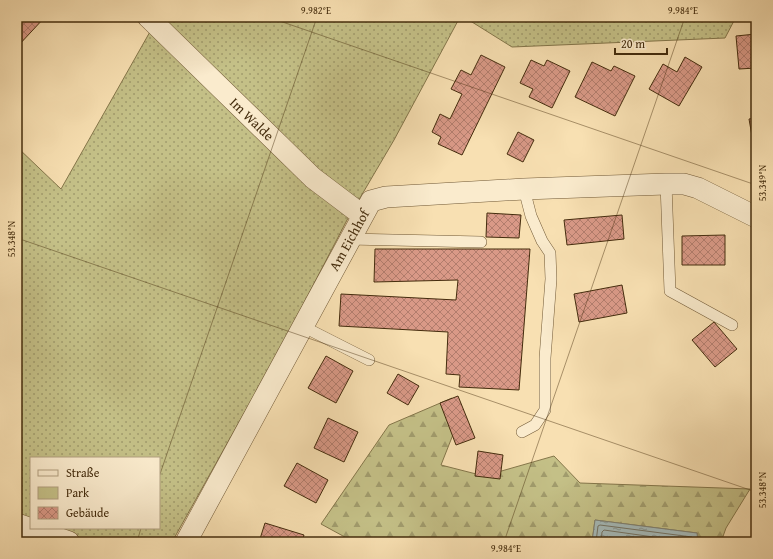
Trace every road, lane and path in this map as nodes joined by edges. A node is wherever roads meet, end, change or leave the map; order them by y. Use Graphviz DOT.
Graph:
graph roads {
  1 [pos="148,17"];
  2 [pos="666,184"];
  3 [pos="524,189"];
  4 [pos="362,214"];
  5 [pos="756,217"];
  6 [pos="349,239"];
  7 [pos="481,242"];
  8 [pos="732,325"];
  9 [pos="302,326"];
  10 [pos="369,360"];
  11 [pos="522,432"];
  12 [pos="17,524"];
  13 [pos="30,528"];
  14 [pos="31,529"];
  15 [pos="69,542"];
  16 [pos="186,542"];
  1 -- 4 [label="street, Im Walde"];
  2 -- 3 [label="street, Am Eichhof"];
  2 -- 5 [label="street, Am Eichhof"];
  2 -- 8 [label="lane"];
  3 -- 4 [label="street, Am Eichhof"];
  3 -- 11 [label="lane"];
  4 -- 6 [label="street, Am Eichhof"];
  6 -- 7 [label="lane"];
  6 -- 9 [label="street, Am Eichhof"];
  9 -- 10 [label="lane"];
  9 -- 16 [label="street, Am Eichhof"];
  12 -- 13 [label="street"];
  14 -- 15 [label="street"];
}
